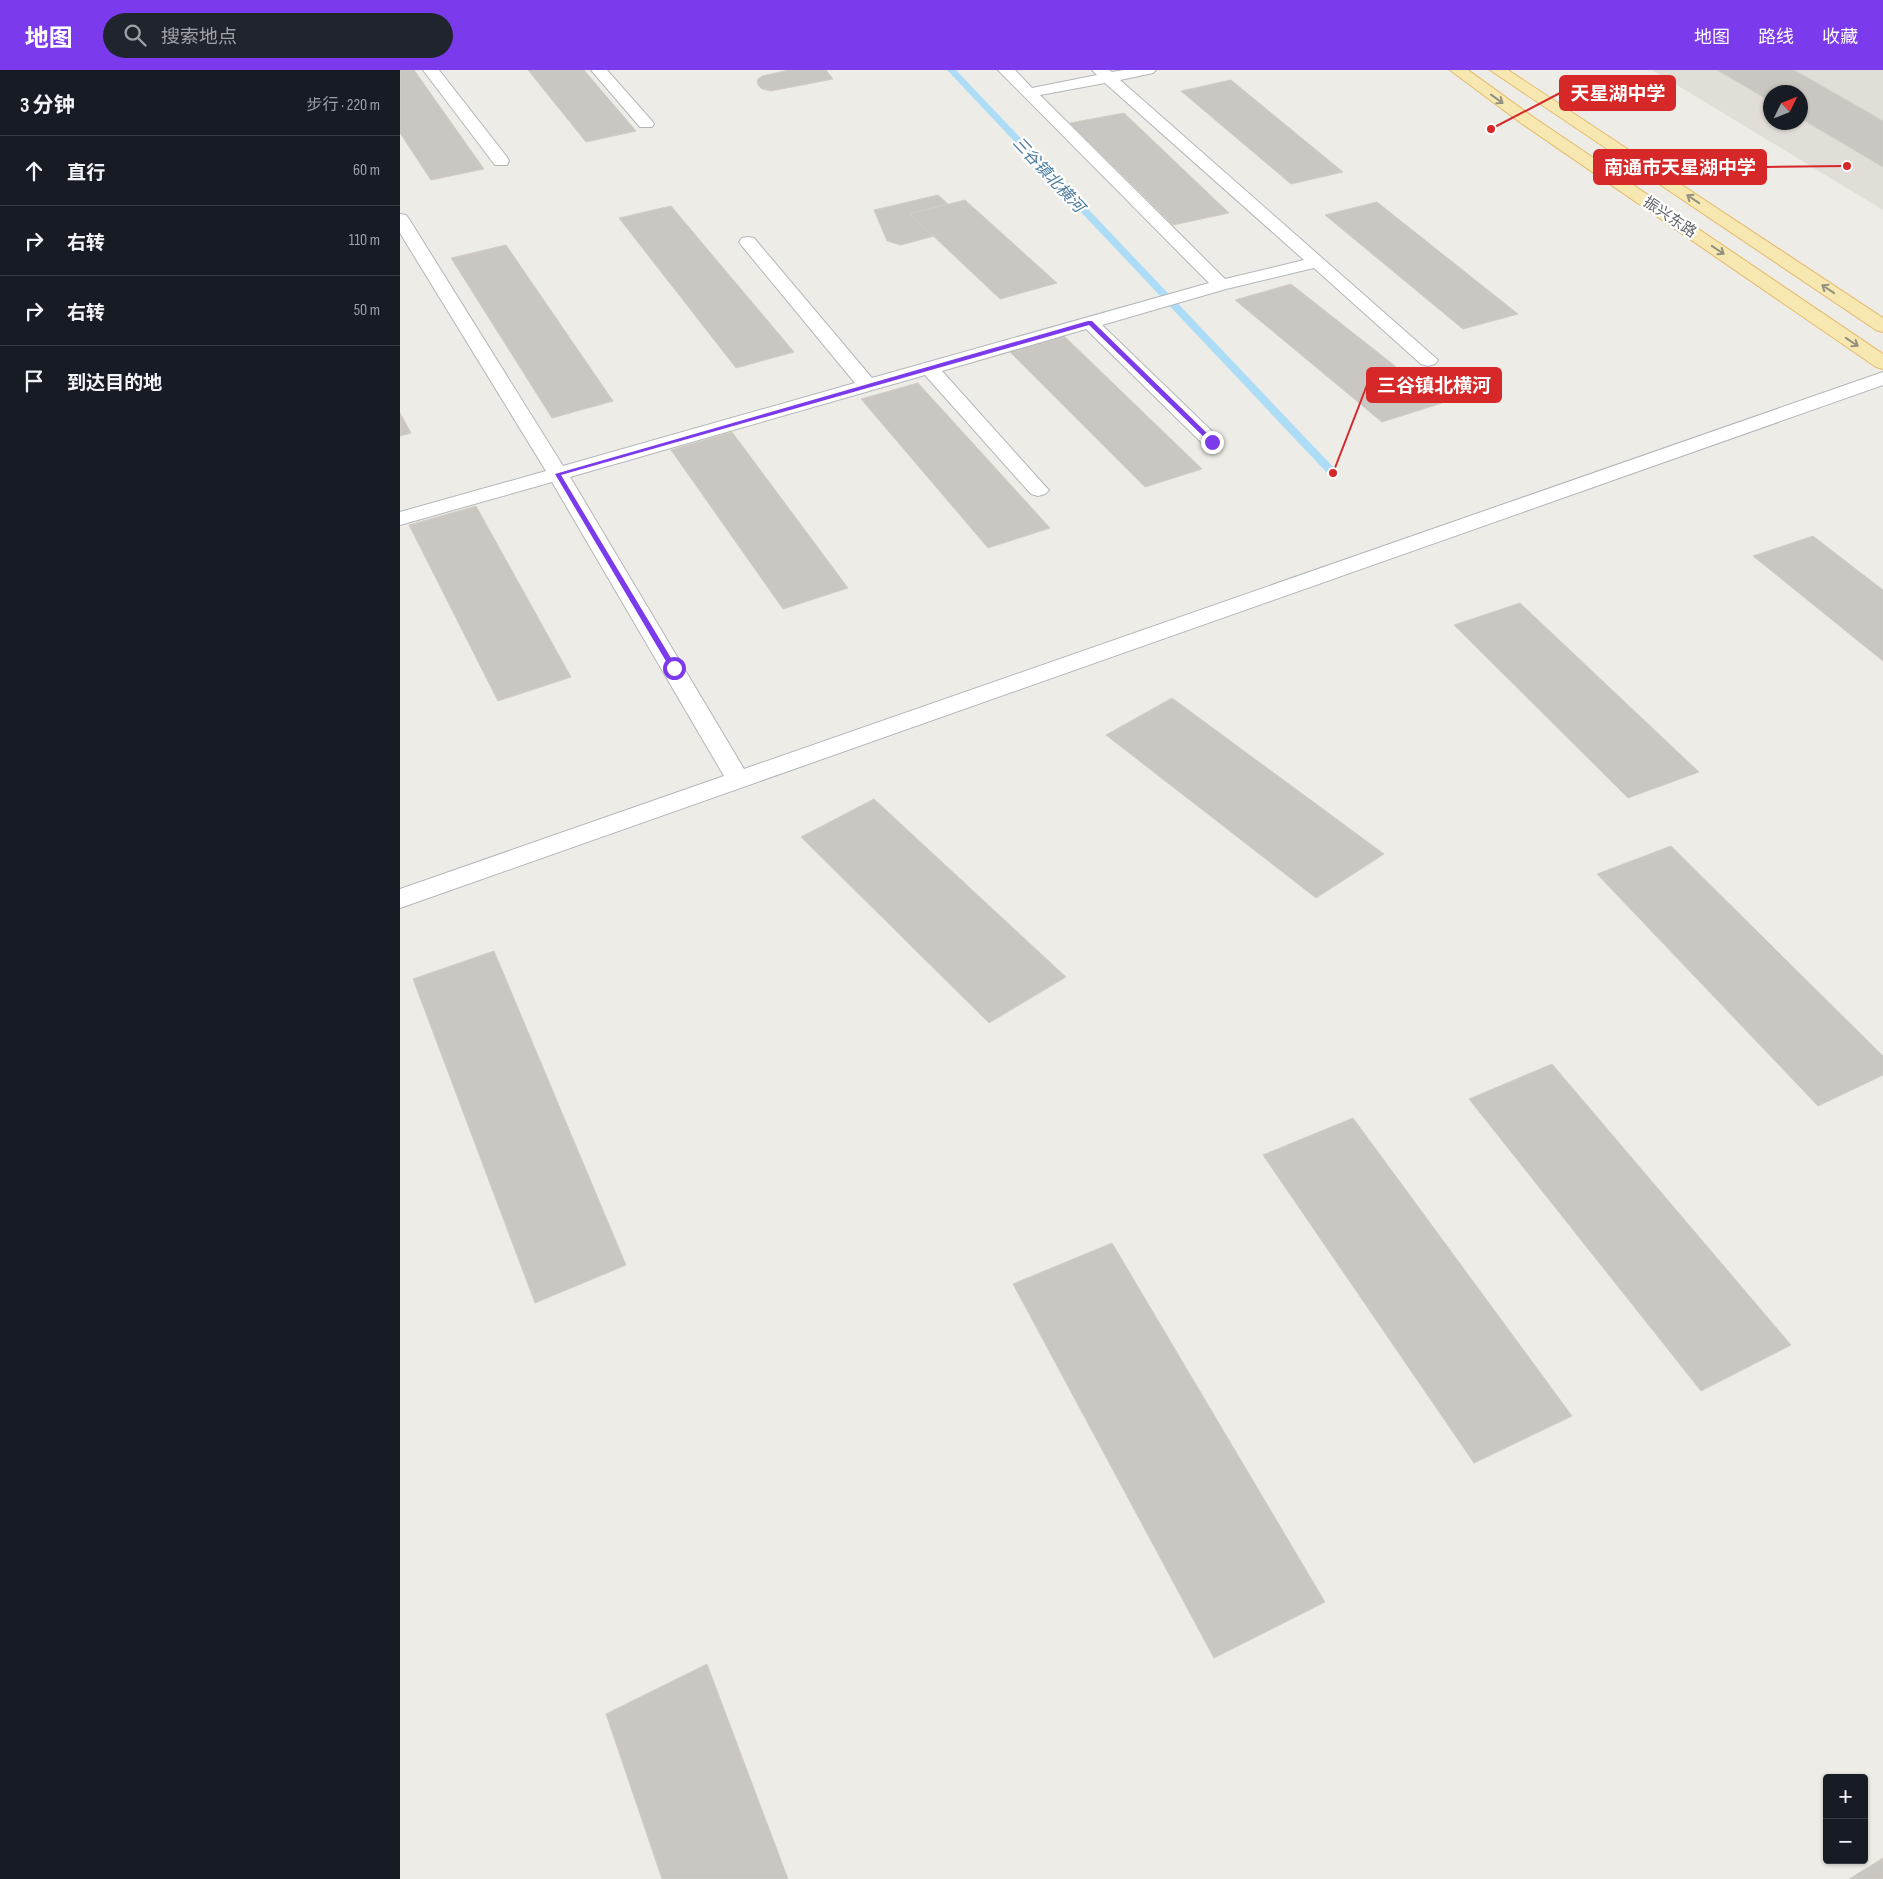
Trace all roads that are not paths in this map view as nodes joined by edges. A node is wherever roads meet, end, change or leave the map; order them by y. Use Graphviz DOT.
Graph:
graph roads {
  1 [pos="431,70"];
  2 [pos="599,70"];
  3 [pos="1006,70"];
  4 [pos="1148,70"];
  5 [pos="1458,70"];
  6 [pos="1498,70"];
  7 [pos="1105,74"];
  8 [pos="1030,94"];
  9 [pos="646,124"];
  10 [pos="501,161"];
  11 [pos="400,219"];
  12 [pos="748,242"];
  13 [pos="1317,262"];
  14 [pos="1221,286"];
  15 [pos="1090,323"];
  16 [pos="1883,326"];
  17 [pos="1428,360"];
  18 [pos="1883,363"];
  19 [pos="929,368"];
  20 [pos="1883,378"];
  21 [pos="868,386"];
  22 [pos="1212,442"];
  23 [pos="558,474"];
  24 [pos="1038,490"];
  25 [pos="400,518"];
  26 [pos="739,781"];
  27 [pos="400,899"];
  1 -- 10 [label="street"];
  2 -- 9 [label="street"];
  3 -- 8 [label="street"];
  4 -- 7 [label="street"];
  5 -- 18 [label="main road, 振兴东路, one-way"];
  16 -- 6 [label="main road, 振兴东路, one-way"];
  7 -- 8 [label="street"];
  7 -- 13 [label="street"];
  8 -- 14 [label="street"];
  11 -- 23 [label="street"];
  12 -- 21 [label="street"];
  13 -- 14 [label="street"];
  13 -- 17 [label="street"];
  14 -- 15 [label="street"];
  15 -- 19 [label="street"];
  15 -- 22 [label="street"];
  19 -- 21 [label="street"];
  19 -- 24 [label="street"];
  20 -- 26 [label="street"];
  21 -- 23 [label="street"];
  23 -- 25 [label="street"];
  23 -- 26 [label="street"];
  26 -- 27 [label="street"];
}
